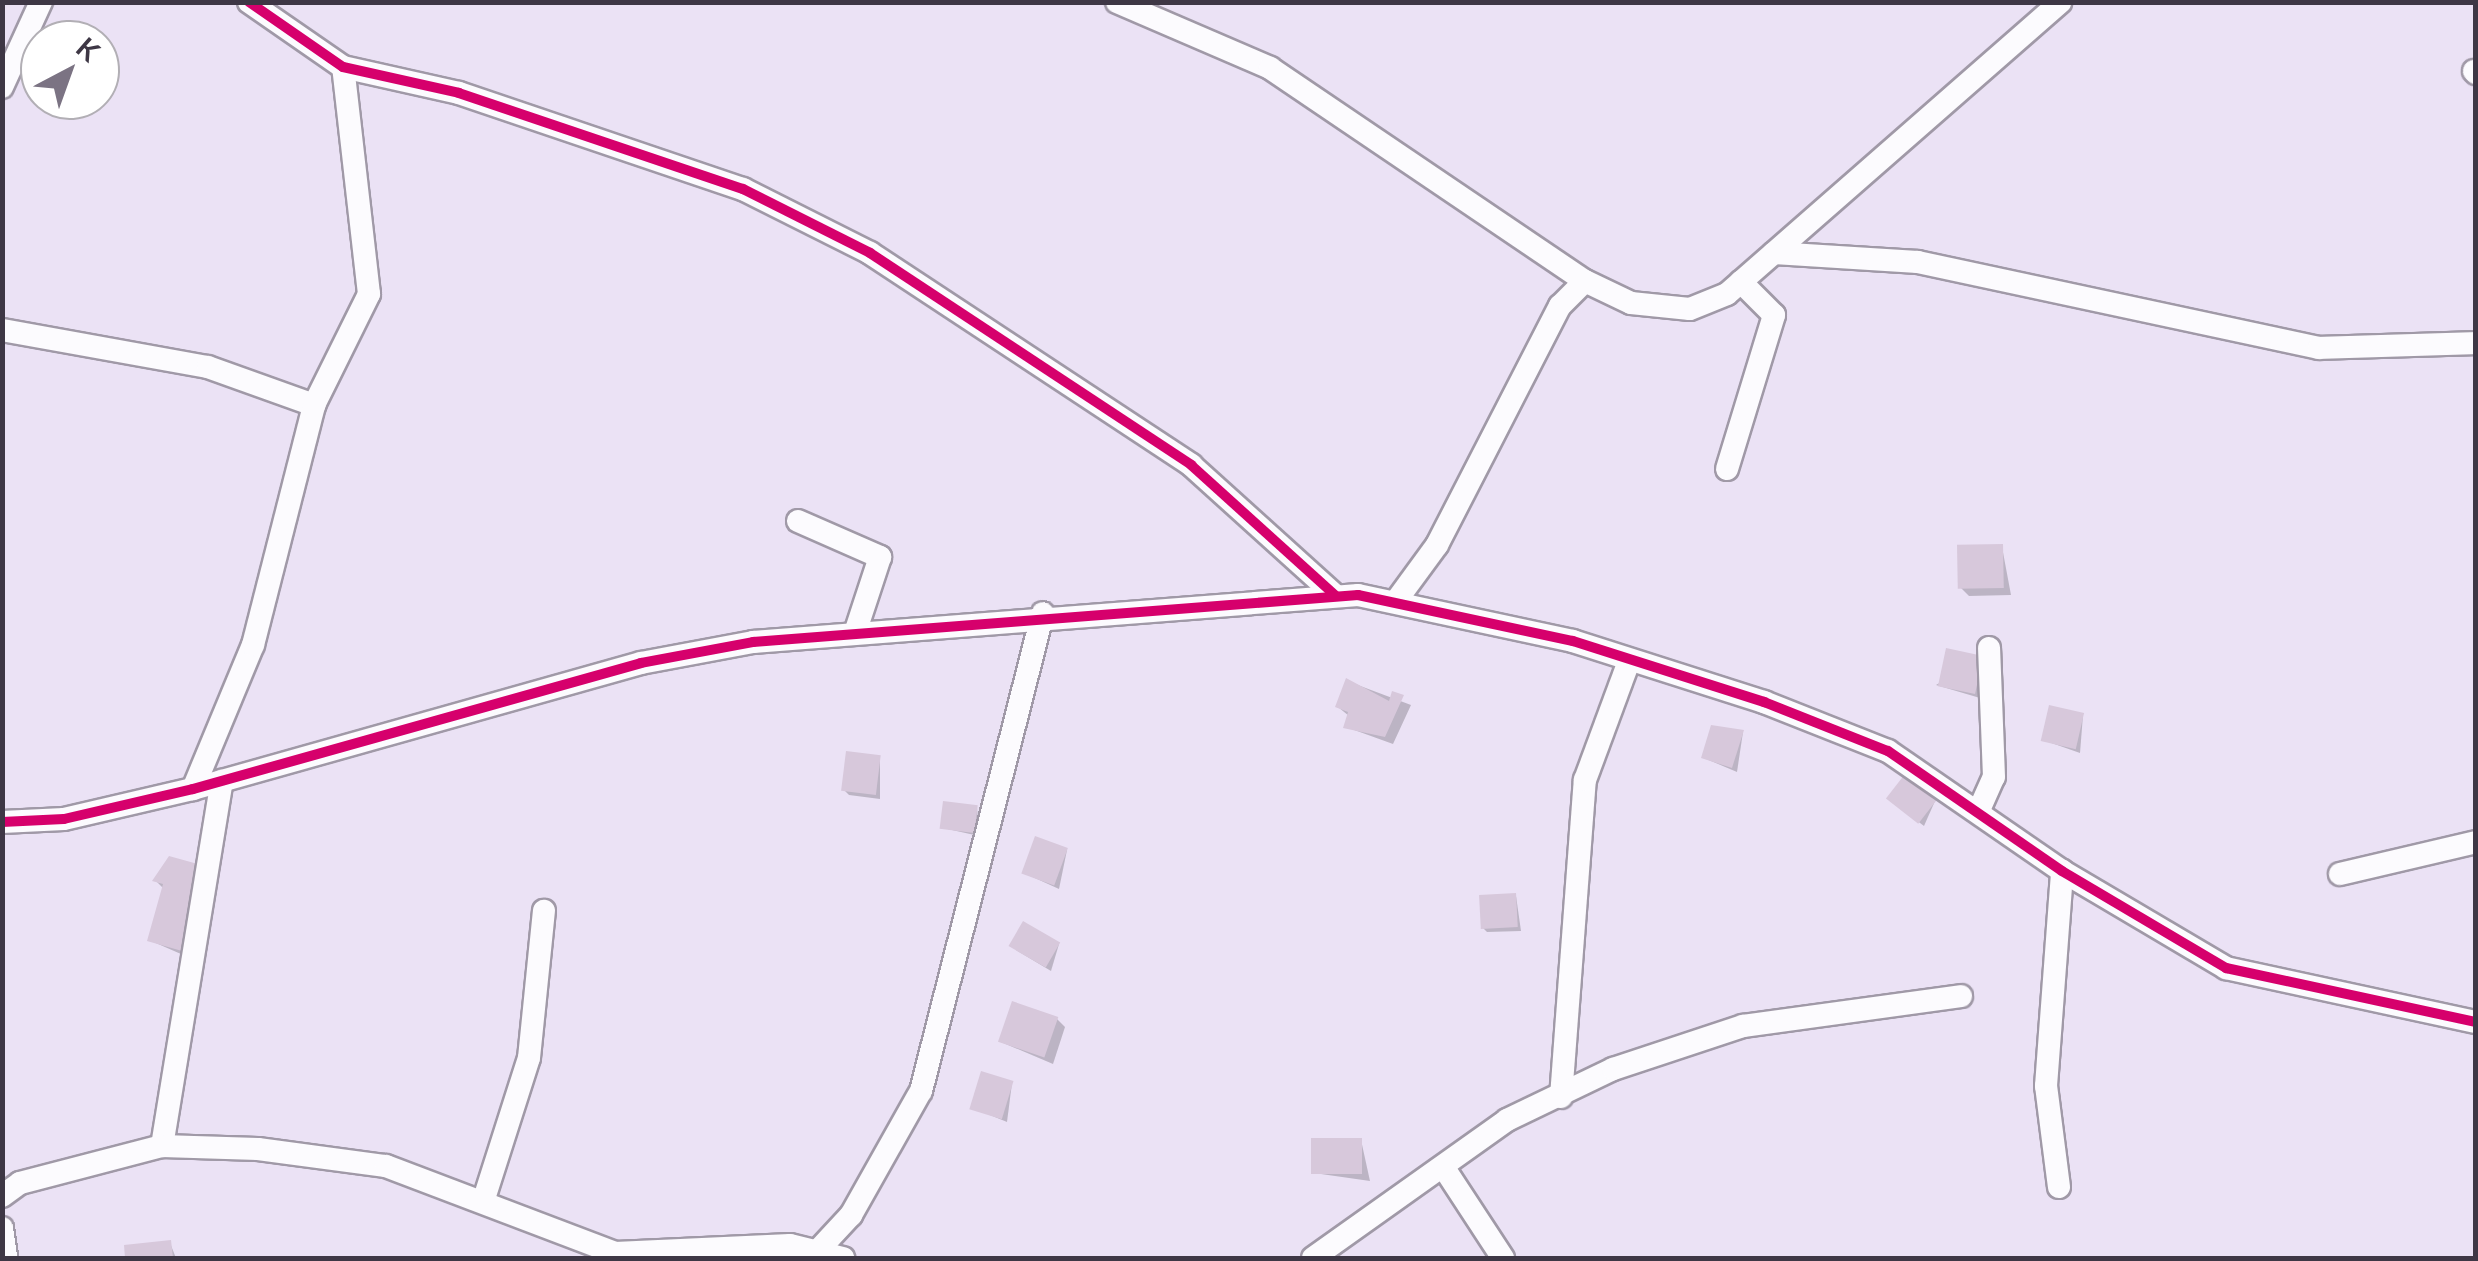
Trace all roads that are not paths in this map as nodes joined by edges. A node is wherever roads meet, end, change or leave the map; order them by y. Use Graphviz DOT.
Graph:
graph roads {
  1 [pos="41,2"];
  2 [pos="249,2"];
  3 [pos="1117,2"];
  4 [pos="2060,2"];
  5 [pos="343,67"];
  6 [pos="2,87"];
  7 [pos="1774,254"];
  8 [pos="1585,280"];
  9 [pos="1741,282"];
  10 [pos="2,330"];
  11 [pos="2476,343"];
  12 [pos="314,405"];
  13 [pos="1727,469"];
  14 [pos="798,521"];
  15 [pos="1336,596"];
  16 [pos="1396,601"];
  17 [pos="1043,613"];
  18 [pos="856,633"];
  19 [pos="1989,648"];
  20 [pos="1630,661"];
  21 [pos="222,781"];
  22 [pos="194,789"];
  23 [pos="1979,810"];
  24 [pos="2,822"];
  25 [pos="2476,842"];
  26 [pos="2062,872"];
  27 [pos="2340,874"];
  28 [pos="544,910"];
  29 [pos="1961,996"];
  30 [pos="2476,1022"];
  31 [pos="1561,1097"];
  32 [pos="162,1146"];
  33 [pos="1444,1168"];
  34 [pos="2059,1187"];
  35 [pos="2,1196"];
  36 [pos="484,1202"];
  37 [pos="2,1228"];
  38 [pos="814,1253"];
  39 [pos="6,1258"];
  40 [pos="843,1258"];
  41 [pos="1313,1258"];
  42 [pos="1503,1258"];
  1 -- 6 [label="street"];
  2 -- 5 [label="street"];
  3 -- 8 [label="street"];
  4 -- 7 [label="street"];
  5 -- 12 [label="street"];
  5 -- 15 [label="street"];
  7 -- 9 [label="street"];
  7 -- 11 [label="street"];
  8 -- 9 [label="street"];
  8 -- 16 [label="street"];
  9 -- 13 [label="street"];
  10 -- 12 [label="street"];
  12 -- 22 [label="street"];
  14 -- 18 [label="street"];
  15 -- 16 [label="street"];
  15 -- 17 [label="street"];
  16 -- 20 [label="street"];
  17 -- 18 [label="street"];
  17 -- 38 [label="street"];
  18 -- 21 [label="street"];
  19 -- 23 [label="street"];
  20 -- 23 [label="street"];
  20 -- 31 [label="street"];
  21 -- 22 [label="street"];
  21 -- 32 [label="street"];
  22 -- 24 [label="street"];
  23 -- 26 [label="street"];
  25 -- 27 [label="street"];
  26 -- 30 [label="street"];
  26 -- 34 [label="street"];
  28 -- 36 [label="street"];
  29 -- 31 [label="street"];
  31 -- 33 [label="street"];
  32 -- 35 [label="street"];
  32 -- 36 [label="street"];
  33 -- 41 [label="street"];
  33 -- 42 [label="street"];
  36 -- 38 [label="street"];
  37 -- 39 [label="street"];
  38 -- 40 [label="street"];
}
